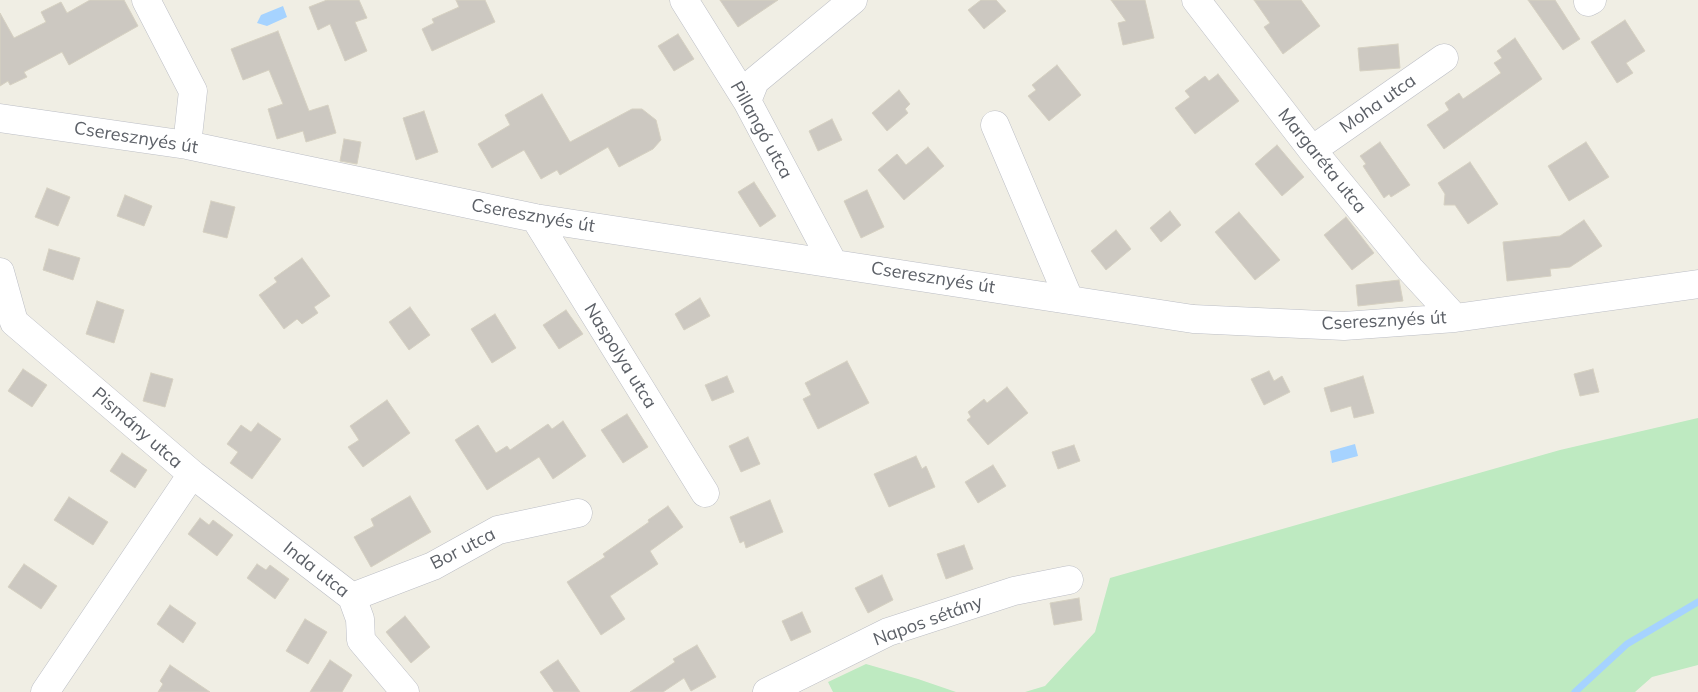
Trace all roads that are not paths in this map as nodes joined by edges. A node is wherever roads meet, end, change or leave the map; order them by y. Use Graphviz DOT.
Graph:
graph roads {
  1 [pos="146,0"];
  2 [pos="684,0"];
  3 [pos="853,0"];
  4 [pos="1196,0"];
  5 [pos="1444,58"];
  6 [pos="746,101"];
  7 [pos="0,118"];
  8 [pos="995,125"];
  9 [pos="187,144"];
  10 [pos="1312,150"];
  11 [pos="535,218"];
  12 [pos="833,263"];
  13 [pos="0,272"];
  14 [pos="1698,284"];
  15 [pos="1069,299"];
  16 [pos="1456,318"];
  17 [pos="7,327"];
  18 [pos="192,474"];
  19 [pos="705,492"];
  20 [pos="578,513"];
  21 [pos="1069,580"];
  22 [pos="352,597"];
  23 [pos="45,692"];
  24 [pos="405,692"];
  25 [pos="767,692"];
  1 -- 9 [label="street"];
  2 -- 6 [label="street, Pillangó utca"];
  3 -- 6 [label="street"];
  4 -- 10 [label="street, Margaréta utca"];
  5 -- 10 [label="street, Moha utca"];
  6 -- 12 [label="street, Pillangó utca"];
  7 -- 9 [label="street, Cseresznyés út"];
  8 -- 15 [label="street"];
  9 -- 11 [label="street, Cseresznyés út"];
  10 -- 16 [label="street, Margaréta utca"];
  11 -- 12 [label="street, Cseresznyés út"];
  11 -- 19 [label="street, Naspolya utca"];
  12 -- 15 [label="street, Cseresznyés út"];
  13 -- 17 [label="street, Pismány utca"];
  14 -- 16 [label="street, Cseresznyés út"];
  15 -- 16 [label="street, Cseresznyés út"];
  17 -- 18 [label="street, Pismány utca"];
  18 -- 22 [label="street, Inda utca"];
  18 -- 23 [label="street, Pismány utca"];
  20 -- 22 [label="street, Bor utca"];
  21 -- 25 [label="street, Napos sétány"];
  22 -- 24 [label="street, Inda utca"];
}
